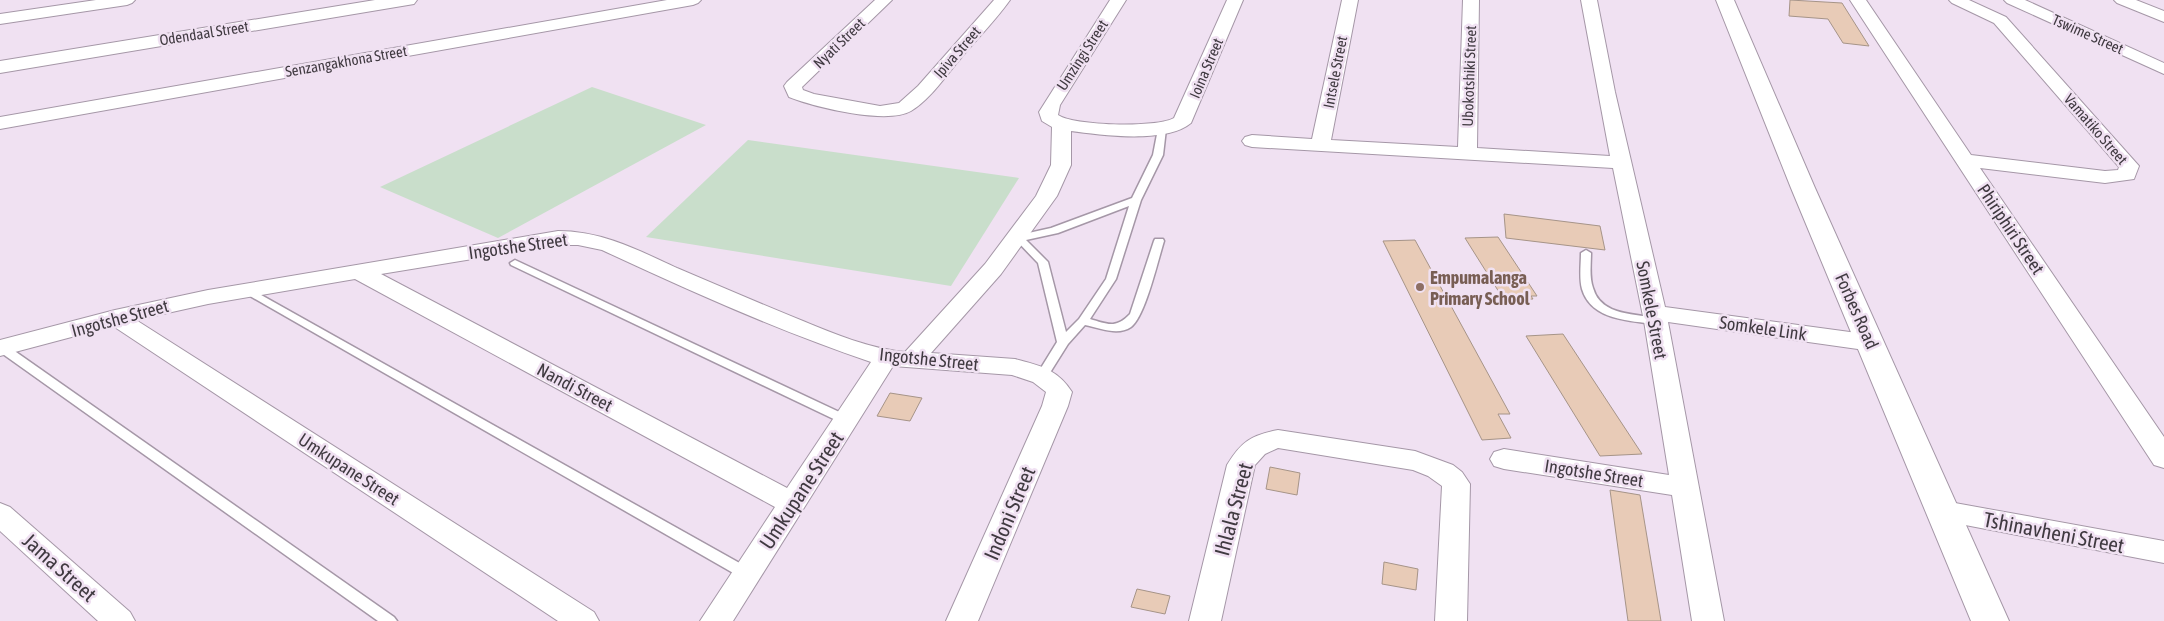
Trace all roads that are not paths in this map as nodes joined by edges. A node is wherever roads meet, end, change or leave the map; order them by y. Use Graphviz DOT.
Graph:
graph roads {
  1 [pos="127,0"];
  2 [pos="408,0"];
  3 [pos="692,0"];
  4 [pos="884,0"];
  5 [pos="1002,0"];
  6 [pos="1118,0"];
  7 [pos="1234,0"];
  8 [pos="1350,0"];
  9 [pos="1471,0"];
  10 [pos="1589,0"];
  11 [pos="1725,0"];
  12 [pos="1858,0"];
  13 [pos="1958,0"];
  14 [pos="2012,0"];
  15 [pos="2122,0"];
  16 [pos="2164,17"];
  17 [pos="0,19"];
  18 [pos="0,67"];
  19 [pos="2164,69"];
  20 [pos="912,103"];
  21 [pos="1055,118"];
  22 [pos="0,123"];
  23 [pos="1165,128"];
  24 [pos="1252,141"];
  25 [pos="1320,145"];
  26 [pos="1467,152"];
  27 [pos="1966,160"];
  28 [pos="1622,164"];
  29 [pos="1136,200"];
  30 [pos="1018,238"];
  31 [pos="1159,241"];
  32 [pos="1586,253"];
  33 [pos="515,263"];
  34 [pos="358,271"];
  35 [pos="247,290"];
  36 [pos="115,317"];
  37 [pos="1655,317"];
  38 [pos="1083,322"];
  39 [pos="1063,342"];
  40 [pos="1872,343"];
  41 [pos="1,348"];
  42 [pos="898,359"];
  43 [pos="1042,376"];
  44 [pos="1055,406"];
  45 [pos="846,420"];
  46 [pos="2164,458"];
  47 [pos="1504,459"];
  48 [pos="1684,487"];
  49 [pos="792,504"];
  50 [pos="1944,512"];
  51 [pos="0,514"];
  52 [pos="2164,552"];
  53 [pos="747,574"];
  54 [pos="119,621"];
  55 [pos="389,621"];
  56 [pos="583,621"];
  57 [pos="716,621"];
  58 [pos="962,621"];
  59 [pos="1205,621"];
  60 [pos="1451,621"];
  61 [pos="1708,621"];
  62 [pos="1990,621"];
  1 -- 17 [label="street"];
  2 -- 18 [label="street, Odendaal Street"];
  3 -- 22 [label="street, Senzangakhona Street"];
  4 -- 20 [label="street, Nyati Street"];
  5 -- 20 [label="street, Ipiva Street"];
  6 -- 21 [label="street, Umzingi Street"];
  7 -- 23 [label="street, Ioina Street"];
  8 -- 25 [label="street, Intsele Street"];
  9 -- 26 [label="street, Ubokotshiki Street"];
  10 -- 28 [label="street, Somkele Street"];
  11 -- 40 [label="street, Forbes Road"];
  12 -- 27 [label="street, Phiriphiri Street"];
  13 -- 27 [label="street, Vamatiko Street"];
  14 -- 19 [label="street, Tswime Street"];
  15 -- 16 [label="street"];
  21 -- 23 [label="street"];
  21 -- 30 [label="street, Umkupane Street"];
  23 -- 29 [label="lane"];
  24 -- 25 [label="street"];
  25 -- 26 [label="street"];
  26 -- 28 [label="street"];
  27 -- 46 [label="street, Phiriphiri Street"];
  28 -- 37 [label="street, Somkele Street"];
  29 -- 30 [label="lane"];
  29 -- 38 [label="lane"];
  30 -- 39 [label="lane"];
  30 -- 42 [label="street, Umkupane Street"];
  31 -- 38 [label="lane"];
  32 -- 37 [label="lane"];
  33 -- 45 [label="lane"];
  34 -- 35 [label="street, Ingotshe Street"];
  34 -- 42 [label="street, Ingotshe Street"];
  34 -- 49 [label="street, Nandi Street"];
  35 -- 36 [label="street, Ingotshe Street"];
  35 -- 53 [label="lane"];
  36 -- 41 [label="street, Ingotshe Street"];
  36 -- 56 [label="street, Umkupane Street"];
  37 -- 40 [label="street, Somkele Link"];
  37 -- 48 [label="street, Somkele Street"];
  38 -- 39 [label="lane"];
  39 -- 43 [label="lane"];
  40 -- 50 [label="street, Forbes Road"];
  41 -- 55 [label="lane"];
  42 -- 43 [label="street, Ingotshe Street"];
  42 -- 45 [label="street, Umkupane Street"];
  43 -- 44 [label="street, Ingotshe Street"];
  44 -- 58 [label="street, Indoni Street"];
  45 -- 49 [label="street, Umkupane Street"];
  47 -- 48 [label="street, Ingotshe Street"];
  48 -- 61 [label="street, Somkele Street"];
  49 -- 53 [label="street, Umkupane Street"];
  50 -- 52 [label="street, Tshinavheni Street"];
  50 -- 62 [label="street, Forbes Road"];
  51 -- 54 [label="street, Jama Street"];
  53 -- 57 [label="street, Umkupane Street"];
  59 -- 60 [label="street, Ihlala Street"];
}
